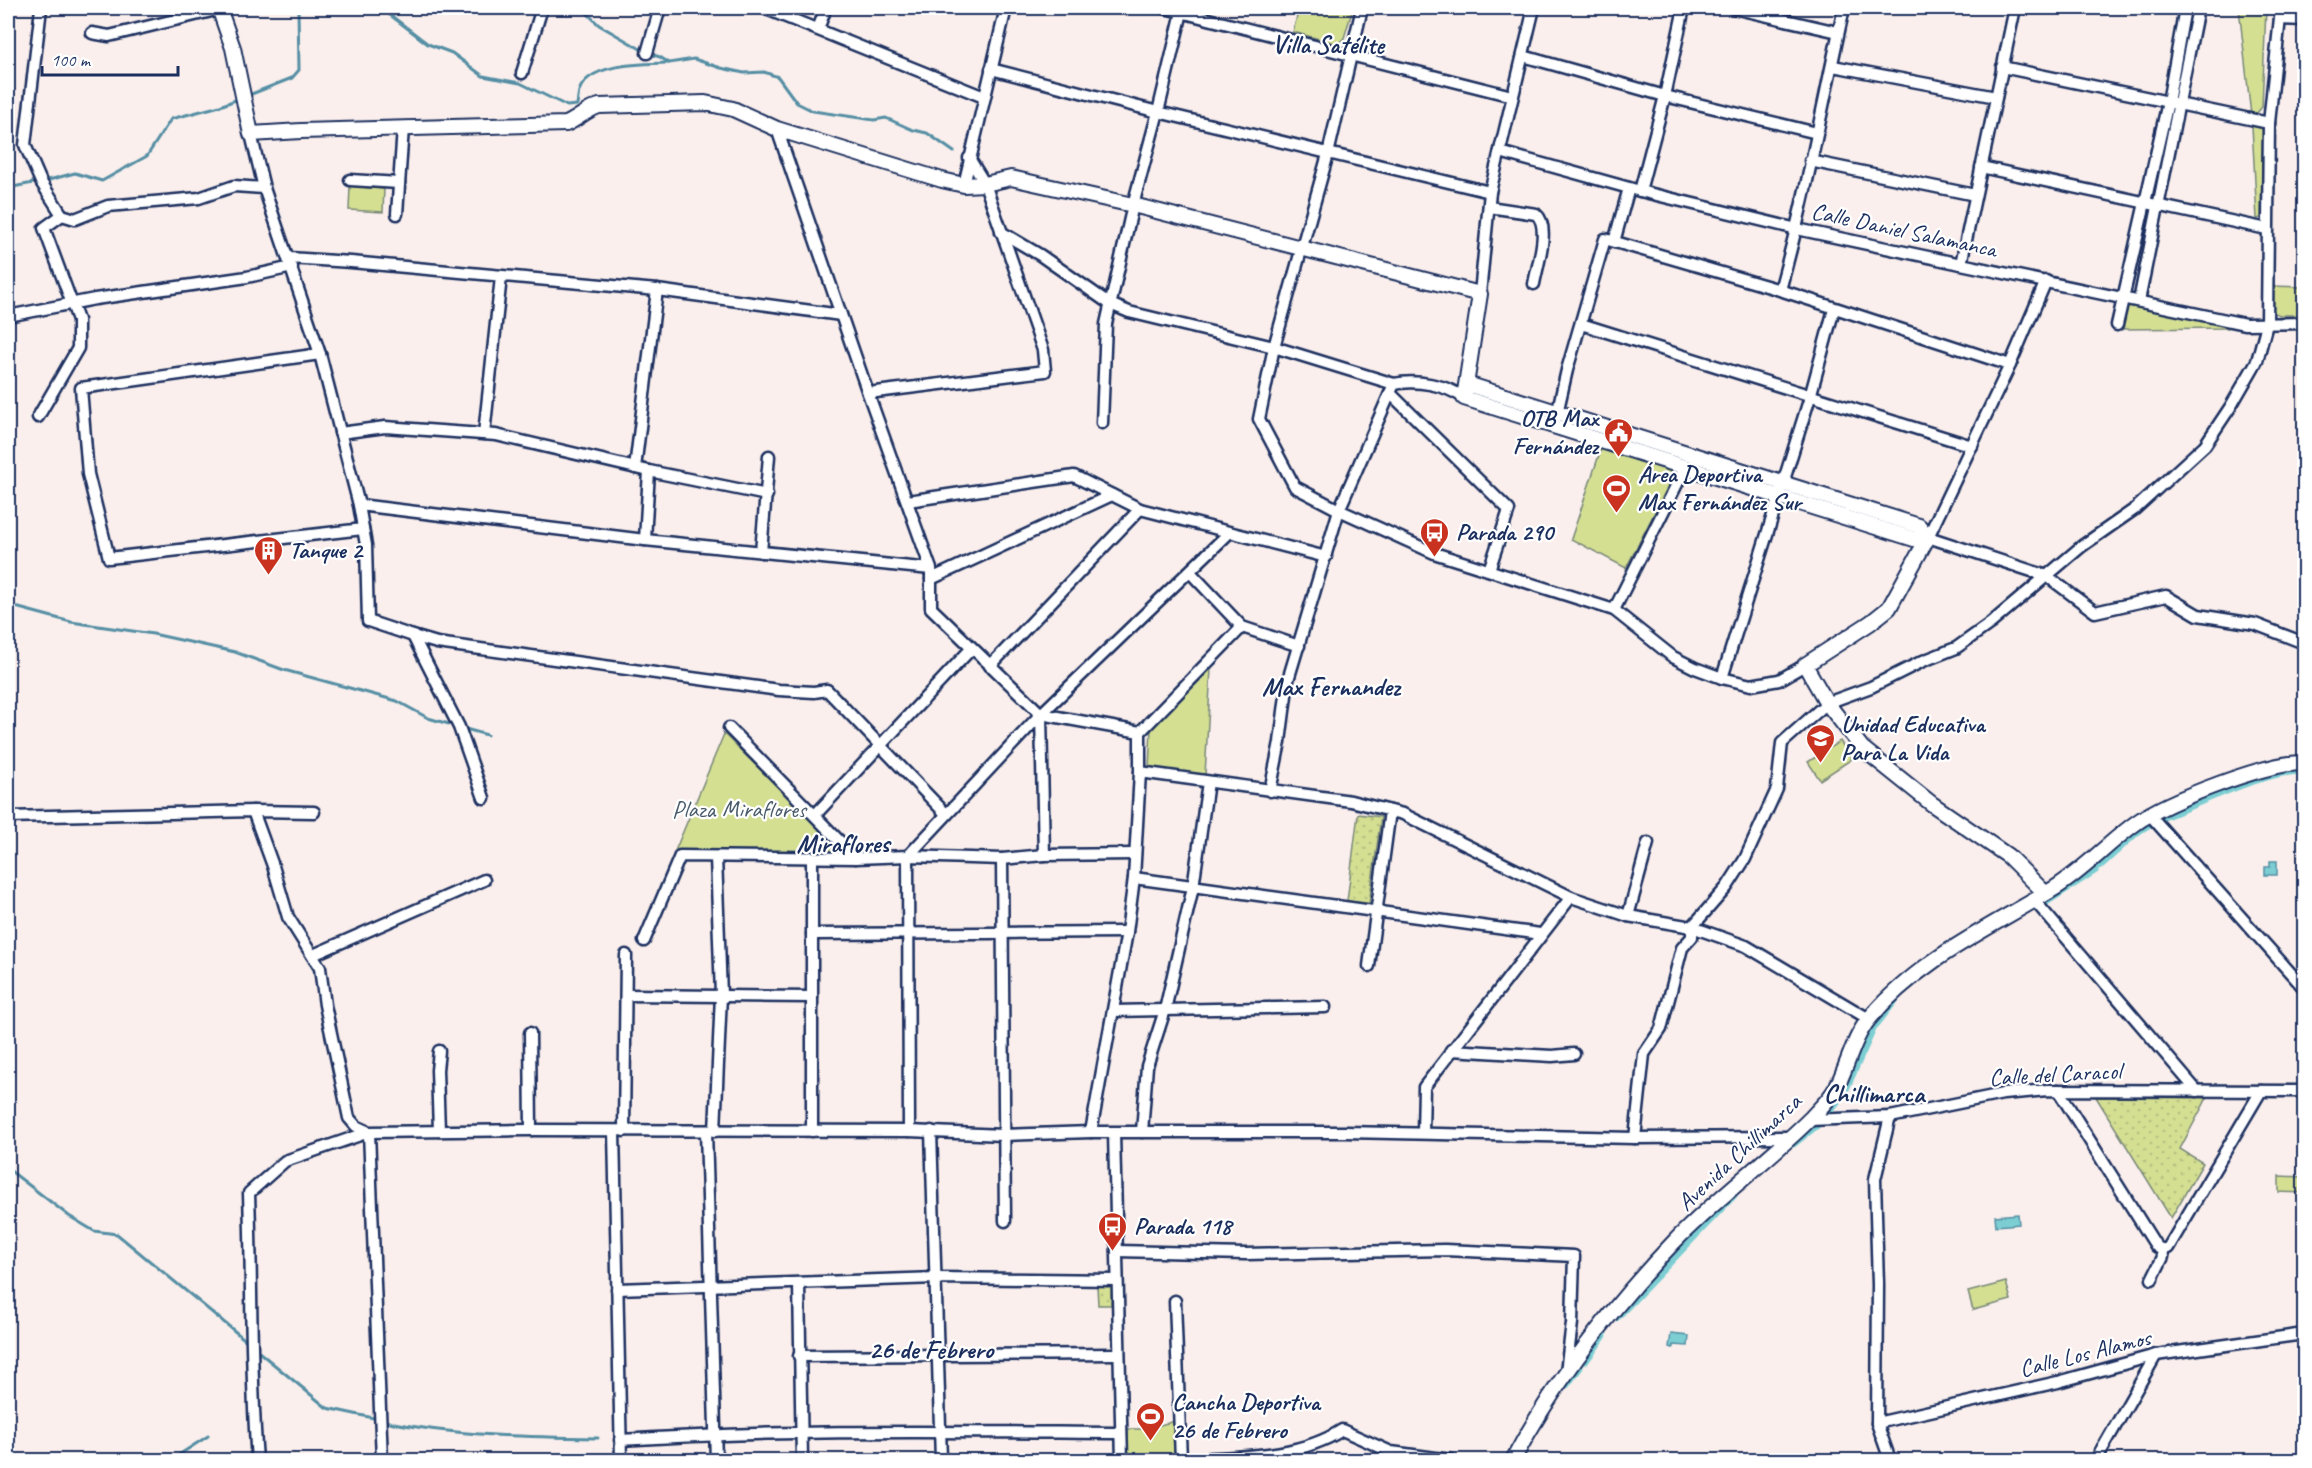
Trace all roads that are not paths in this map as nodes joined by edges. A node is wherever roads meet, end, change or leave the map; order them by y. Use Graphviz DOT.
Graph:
graph roads {
  1 [pos="41,8"];
  2 [pos="220,8"];
  3 [pos="542,8"];
  4 [pos="660,8"];
  5 [pos="764,8"];
  6 [pos="826,8"];
  7 [pos="1006,8"];
  8 [pos="1165,8"];
  9 [pos="1362,8"];
  10 [pos="1534,8"];
  11 [pos="1684,8"];
  12 [pos="1733,8"];
  13 [pos="1844,8"];
  14 [pos="2015,8"];
  15 [pos="2185,8"];
  16 [pos="2198,8"];
  17 [pos="1182,12"];
  18 [pos="2281,13"];
  19 [pos="2304,20"];
  20 [pos="818,29"];
  21 [pos="1838,32"];
  22 [pos="92,33"];
  23 [pos="647,53"];
  24 [pos="1350,55"];
  25 [pos="1523,56"];
  26 [pos="1833,66"];
  27 [pos="2002,67"];
  28 [pos="991,69"];
  29 [pos="522,72"];
  30 [pos="1512,96"];
  31 [pos="1665,96"];
  32 [pos="984,97"];
  33 [pos="1996,98"];
  34 [pos="2174,103"];
  35 [pos="1158,112"];
  36 [pos="2269,123"];
  37 [pos="403,128"];
  38 [pos="777,129"];
  39 [pos="1817,133"];
  40 [pos="251,134"];
  41 [pos="1500,152"];
  42 [pos="1328,154"];
  43 [pos="969,158"];
  44 [pos="1810,161"];
  45 [pos="1981,167"];
  46 [pos="350,180"];
  47 [pos="399,183"];
  48 [pos="985,184"];
  49 [pos="964,185"];
  50 [pos="264,188"];
  51 [pos="1635,190"];
  52 [pos="1490,192"];
  53 [pos="1975,195"];
  54 [pos="2146,203"];
  55 [pos="1133,205"];
  56 [pos="2159,206"];
  57 [pos="1489,207"];
  58 [pos="397,214"];
  59 [pos="62,215"];
  60 [pos="1797,229"];
  61 [pos="2267,230"];
  62 [pos="1001,232"];
  63 [pos="1614,242"];
  64 [pos="1300,249"];
  65 [pos="290,263"];
  66 [pos="1961,264"];
  67 [pos="501,277"];
  68 [pos="2046,281"];
  69 [pos="1534,284"];
  70 [pos="657,290"];
  71 [pos="1780,290"];
  72 [pos="1480,294"];
  73 [pos="2124,297"];
  74 [pos="2139,301"];
  75 [pos="72,303"];
  76 [pos="1110,304"];
  77 [pos="1833,309"];
  78 [pos="841,315"];
  79 [pos="8,316"];
  80 [pos="2304,323"];
  81 [pos="1581,324"];
  82 [pos="2267,324"];
  83 [pos="2117,325"];
  84 [pos="1274,347"];
  85 [pos="320,354"];
  86 [pos="2010,365"];
  87 [pos="1392,389"];
  88 [pos="1466,391"];
  89 [pos="867,393"];
  90 [pos="1810,397"];
  91 [pos="1556,412"];
  92 [pos="38,417"];
  93 [pos="1102,423"];
  94 [pos="1556,427"];
  95 [pos="340,433"];
  96 [pos="484,434"];
  97 [pos="1972,446"];
  98 [pos="769,456"];
  99 [pos="635,468"];
  100 [pos="1685,468"];
  101 [pos="649,471"];
  102 [pos="1782,489"];
  103 [pos="767,495"];
  104 [pos="1112,495"];
  105 [pos="908,501"];
  106 [pos="359,505"];
  107 [pos="1140,509"];
  108 [pos="1339,510"];
  109 [pos="363,529"];
  110 [pos="1229,533"];
  111 [pos="1928,537"];
  112 [pos="645,540"];
  113 [pos="761,552"];
  114 [pos="1326,557"];
  115 [pos="1489,570"];
  116 [pos="1190,572"];
  117 [pos="931,574"];
  118 [pos="2047,576"];
  119 [pos="1614,610"];
  120 [pos="1242,627"];
  121 [pos="413,636"];
  122 [pos="2304,643"];
  123 [pos="1299,646"];
  124 [pos="971,649"];
  125 [pos="1805,665"];
  126 [pos="990,666"];
  127 [pos="1722,678"];
  128 [pos="1827,702"];
  129 [pos="1041,714"];
  130 [pos="729,728"];
  131 [pos="1140,732"];
  132 [pos="881,744"];
  133 [pos="2304,763"];
  134 [pos="1140,772"];
  135 [pos="1208,782"];
  136 [pos="1270,791"];
  137 [pos="484,798"];
  138 [pos="253,811"];
  139 [pos="1390,811"];
  140 [pos="314,812"];
  141 [pos="946,814"];
  142 [pos="815,815"];
  143 [pos="2150,815"];
  144 [pos="8,817"];
  145 [pos="1648,843"];
  146 [pos="1135,854"];
  147 [pos="1044,855"];
  148 [pos="908,856"];
  149 [pos="716,857"];
  150 [pos="812,857"];
  151 [pos="856,858"];
  152 [pos="1002,859"];
  153 [pos="1134,878"];
  154 [pos="484,880"];
  155 [pos="1193,887"];
  156 [pos="1571,897"];
  157 [pos="2040,897"];
  158 [pos="1375,912"];
  159 [pos="1628,916"];
  160 [pos="1692,927"];
  161 [pos="1002,931"];
  162 [pos="909,932"];
  163 [pos="1127,932"];
  164 [pos="812,934"];
  165 [pos="1540,934"];
  166 [pos="644,941"];
  167 [pos="313,955"];
  168 [pos="626,955"];
  169 [pos="1369,966"];
  170 [pos="2304,988"];
  171 [pos="626,995"];
  172 [pos="721,995"];
  173 [pos="812,997"];
  174 [pos="1325,1007"];
  175 [pos="1165,1010"];
  176 [pos="1113,1011"];
  177 [pos="1869,1019"];
  178 [pos="530,1033"];
  179 [pos="1451,1050"];
  180 [pos="440,1051"];
  181 [pos="1574,1054"];
  182 [pos="2058,1090"];
  183 [pos="2197,1091"];
  184 [pos="2261,1091"];
  185 [pos="2304,1091"];
  186 [pos="1890,1117"];
  187 [pos="1809,1120"];
  188 [pos="531,1130"];
  189 [pos="439,1131"];
  190 [pos="619,1131"];
  191 [pos="711,1131"];
  192 [pos="812,1131"];
  193 [pos="909,1131"];
  194 [pos="931,1131"];
  195 [pos="369,1132"];
  196 [pos="1091,1132"];
  197 [pos="1142,1132"];
  198 [pos="1423,1132"];
  199 [pos="1114,1133"];
  200 [pos="1003,1136"];
  201 [pos="1790,1137"];
  202 [pos="1635,1138"];
  203 [pos="1005,1221"];
  204 [pos="2162,1250"];
  205 [pos="1117,1251"];
  206 [pos="937,1278"];
  207 [pos="2152,1279"];
  208 [pos="1117,1280"];
  209 [pos="799,1284"];
  210 [pos="710,1286"];
  211 [pos="616,1289"];
  212 [pos="1175,1301"];
  213 [pos="2304,1334"];
  214 [pos="1119,1354"];
  215 [pos="938,1355"];
  216 [pos="2156,1355"];
  217 [pos="799,1356"];
  218 [pos="1566,1372"];
  219 [pos="1877,1423"];
  220 [pos="801,1431"];
  221 [pos="940,1432"];
  222 [pos="715,1433"];
  223 [pos="1121,1433"];
  224 [pos="620,1440"];
  225 [pos="1179,1460"];
  226 [pos="257,1461"];
  227 [pos="382,1461"];
  228 [pos="621,1461"];
  229 [pos="716,1461"];
  230 [pos="802,1461"];
  231 [pos="940,1461"];
  232 [pos="1122,1461"];
  233 [pos="1451,1461"];
  234 [pos="1513,1461"];
  235 [pos="1890,1461"];
  236 [pos="2096,1461"];
  1 -- 59 [label="street"];
  2 -- 22 [label="street"];
  2 -- 40 [label="street"];
  3 -- 29 [label="street"];
  4 -- 23 [label="street"];
  5 -- 20 [label="street"];
  6 -- 20 [label="street"];
  7 -- 28 [label="street"];
  8 -- 17 [label="street"];
  9 -- 24 [label="street"];
  10 -- 25 [label="street"];
  11 -- 31 [label="street"];
  12 -- 21 [label="street"];
  13 -- 21 [label="street"];
  14 -- 27 [label="street"];
  15 -- 34 [label="street"];
  16 -- 34 [label="street"];
  17 -- 24 [label="street"];
  17 -- 35 [label="street"];
  18 -- 19 [label="street"];
  18 -- 36 [label="street"];
  20 -- 32 [label="street"];
  21 -- 26 [label="street"];
  24 -- 30 [label="street"];
  24 -- 42 [label="street"];
  25 -- 30 [label="street"];
  25 -- 31 [label="street"];
  26 -- 33 [label="street"];
  26 -- 39 [label="street"];
  27 -- 33 [label="street"];
  27 -- 34 [label="street"];
  28 -- 32 [label="street"];
  28 -- 35 [label="street"];
  30 -- 41 [label="street"];
  31 -- 39 [label="street"];
  31 -- 51 [label="street"];
  32 -- 43 [label="street"];
  33 -- 45 [label="street"];
  34 -- 36 [label="street"];
  34 -- 54 [label="street"];
  34 -- 56 [label="street"];
  35 -- 42 [label="street"];
  35 -- 55 [label="street"];
  36 -- 61 [label="street"];
  37 -- 38 [label="street"];
  37 -- 40 [label="street"];
  37 -- 47 [label="street"];
  38 -- 49 [label="street"];
  38 -- 78 [label="street"];
  39 -- 44 [label="street"];
  40 -- 50 [label="street"];
  41 -- 51 [label="street, Calle Daniel Salamanca"];
  41 -- 52 [label="street"];
  42 -- 52 [label="street"];
  42 -- 64 [label="street"];
  43 -- 48 [label="street"];
  43 -- 49 [label="street"];
  44 -- 53 [label="street"];
  44 -- 60 [label="street"];
  45 -- 53 [label="street"];
  45 -- 54 [label="street"];
  46 -- 47 [label="street"];
  47 -- 58 [label="street"];
  48 -- 49 [label="street"];
  48 -- 55 [label="street"];
  48 -- 62 [label="street"];
  50 -- 59 [label="street"];
  50 -- 65 [label="street"];
  51 -- 60 [label="street, Calle Daniel Salamanca"];
  51 -- 63 [label="street"];
  52 -- 57 [label="street"];
  53 -- 66 [label="street"];
  54 -- 56 [label="street"];
  54 -- 73 [label="street"];
  55 -- 64 [label="street"];
  55 -- 76 [label="street"];
  56 -- 61 [label="street"];
  56 -- 74 [label="street"];
  57 -- 69 [label="street"];
  57 -- 72 [label="street"];
  59 -- 75 [label="street"];
  60 -- 66 [label="street, Calle Daniel Salamanca"];
  60 -- 71 [label="street"];
  61 -- 82 [label="street"];
  62 -- 76 [label="street"];
  62 -- 89 [label="street"];
  63 -- 71 [label="street"];
  63 -- 81 [label="street"];
  64 -- 72 [label="street"];
  64 -- 84 [label="street"];
  65 -- 67 [label="street"];
  65 -- 75 [label="street"];
  65 -- 85 [label="street"];
  66 -- 68 [label="street, Calle Daniel Salamanca"];
  67 -- 70 [label="street"];
  67 -- 96 [label="street"];
  68 -- 73 [label="street, Calle Daniel Salamanca"];
  68 -- 86 [label="street"];
  70 -- 78 [label="street"];
  70 -- 99 [label="street"];
  71 -- 77 [label="street"];
  72 -- 88 [label="street"];
  73 -- 74 [label="street, Calle Daniel Salamanca"];
  73 -- 83 [label="street"];
  74 -- 82 [label="street, Calle Daniel Salamanca"];
  75 -- 79 [label="street"];
  75 -- 92 [label="street"];
  76 -- 84 [label="street"];
  76 -- 93 [label="street"];
  77 -- 86 [label="street"];
  77 -- 90 [label="street"];
  78 -- 89 [label="street"];
  80 -- 82 [label="street, Calle Daniel Salamanca"];
  81 -- 90 [label="street"];
  81 -- 91 [label="street"];
  82 -- 118 [label="street"];
  84 -- 87 [label="street"];
  84 -- 108 [label="street"];
  85 -- 95 [label="street"];
  85 -- 109 [label="street"];
  86 -- 97 [label="street"];
  87 -- 88 [label="street"];
  87 -- 108 [label="street"];
  87 -- 115 [label="street"];
  88 -- 91 [label="street"];
  88 -- 94 [label="street"];
  89 -- 105 [label="street"];
  90 -- 97 [label="street"];
  90 -- 102 [label="street"];
  91 -- 94 [label="street"];
  91 -- 102 [label="street"];
  94 -- 100 [label="street"];
  95 -- 96 [label="street"];
  95 -- 106 [label="street"];
  96 -- 99 [label="street"];
  97 -- 111 [label="street"];
  98 -- 103 [label="street"];
  99 -- 101 [label="street"];
  100 -- 102 [label="street"];
  100 -- 119 [label="street"];
  101 -- 103 [label="street"];
  101 -- 112 [label="street"];
  102 -- 111 [label="street"];
  102 -- 127 [label="street"];
  103 -- 113 [label="street"];
  104 -- 105 [label="street"];
  104 -- 107 [label="street"];
  104 -- 117 [label="street"];
  105 -- 117 [label="street"];
  106 -- 109 [label="street"];
  106 -- 112 [label="street"];
  107 -- 110 [label="street"];
  107 -- 126 [label="street"];
  108 -- 114 [label="street"];
  108 -- 115 [label="street"];
  109 -- 121 [label="street"];
  110 -- 114 [label="street"];
  110 -- 116 [label="street"];
  111 -- 118 [label="street"];
  111 -- 125 [label="street"];
  112 -- 113 [label="street"];
  113 -- 117 [label="street"];
  114 -- 123 [label="street"];
  115 -- 119 [label="street"];
  116 -- 120 [label="street"];
  116 -- 129 [label="street"];
  117 -- 124 [label="street"];
  118 -- 122 [label="street"];
  118 -- 128 [label="street"];
  119 -- 127 [label="street"];
  120 -- 123 [label="street"];
  120 -- 131 [label="street"];
  121 -- 132 [label="street"];
  121 -- 137 [label="street"];
  123 -- 136 [label="street"];
  124 -- 126 [label="street"];
  124 -- 132 [label="street"];
  125 -- 127 [label="street"];
  125 -- 128 [label="street"];
  126 -- 129 [label="street"];
  128 -- 157 [label="street"];
  128 -- 160 [label="street"];
  129 -- 131 [label="street"];
  129 -- 141 [label="street"];
  129 -- 147 [label="street"];
  130 -- 142 [label="street"];
  131 -- 134 [label="street"];
  132 -- 141 [label="street"];
  132 -- 142 [label="street"];
  133 -- 143 [label="street, Avenida Chillimarca"];
  134 -- 135 [label="street"];
  134 -- 146 [label="street"];
  135 -- 136 [label="street"];
  135 -- 155 [label="street"];
  136 -- 139 [label="street"];
  138 -- 140 [label="street"];
  138 -- 144 [label="street"];
  138 -- 167 [label="street"];
  139 -- 156 [label="street"];
  139 -- 158 [label="street"];
  141 -- 148 [label="street"];
  142 -- 151 [label="street"];
  143 -- 157 [label="street, Avenida Chillimarca"];
  143 -- 170 [label="street"];
  145 -- 159 [label="street"];
  146 -- 147 [label="street"];
  146 -- 153 [label="street"];
  147 -- 152 [label="street"];
  148 -- 151 [label="street"];
  148 -- 152 [label="street"];
  148 -- 162 [label="street"];
  149 -- 150 [label="street"];
  149 -- 166 [label="street"];
  149 -- 172 [label="street"];
  150 -- 151 [label="street"];
  150 -- 164 [label="street"];
  152 -- 161 [label="street"];
  153 -- 155 [label="street"];
  153 -- 163 [label="street"];
  154 -- 167 [label="street"];
  155 -- 158 [label="street"];
  155 -- 175 [label="street"];
  156 -- 159 [label="street"];
  156 -- 165 [label="street"];
  157 -- 177 [label="street, Avenida Chillimarca"];
  157 -- 183 [label="street"];
  158 -- 165 [label="street"];
  158 -- 169 [label="street"];
  159 -- 160 [label="street"];
  160 -- 177 [label="street"];
  160 -- 202 [label="street"];
  161 -- 162 [label="street"];
  161 -- 163 [label="street"];
  161 -- 200 [label="street"];
  162 -- 164 [label="street"];
  162 -- 193 [label="street"];
  163 -- 176 [label="street"];
  164 -- 173 [label="street"];
  165 -- 179 [label="street"];
  167 -- 195 [label="street"];
  168 -- 171 [label="street"];
  171 -- 172 [label="street"];
  171 -- 190 [label="street"];
  172 -- 173 [label="street"];
  172 -- 191 [label="street"];
  173 -- 192 [label="street"];
  174 -- 175 [label="street"];
  175 -- 176 [label="street"];
  175 -- 197 [label="street"];
  176 -- 196 [label="street"];
  177 -- 187 [label="street, Avenida Chillimarca"];
  178 -- 188 [label="street"];
  179 -- 181 [label="street"];
  179 -- 198 [label="street"];
  180 -- 189 [label="street"];
  182 -- 183 [label="street, Calle del Caracol"];
  182 -- 186 [label="street, Calle del Caracol"];
  182 -- 204 [label="street"];
  183 -- 184 [label="street, Calle del Caracol"];
  184 -- 185 [label="street, Calle del Caracol"];
  184 -- 204 [label="street"];
  186 -- 187 [label="street, Calle del Caracol"];
  186 -- 219 [label="street"];
  187 -- 201 [label="street, Avenida Chillimarca"];
  188 -- 189 [label="street"];
  188 -- 190 [label="street"];
  189 -- 195 [label="street"];
  190 -- 191 [label="street"];
  190 -- 211 [label="street"];
  191 -- 192 [label="street"];
  191 -- 210 [label="street"];
  192 -- 193 [label="street"];
  193 -- 194 [label="street"];
  194 -- 200 [label="street"];
  194 -- 206 [label="street"];
  195 -- 226 [label="street"];
  195 -- 227 [label="street"];
  196 -- 199 [label="street"];
  196 -- 200 [label="street"];
  197 -- 198 [label="street"];
  197 -- 199 [label="street"];
  198 -- 202 [label="street"];
  199 -- 205 [label="street"];
  200 -- 203 [label="street"];
  201 -- 202 [label="street"];
  201 -- 218 [label="street, Avenida Chillimarca"];
  204 -- 207 [label="street"];
  205 -- 208 [label="street"];
  205 -- 218 [label="street"];
  206 -- 208 [label="street"];
  206 -- 209 [label="street"];
  206 -- 215 [label="street"];
  208 -- 214 [label="street"];
  209 -- 210 [label="street"];
  209 -- 217 [label="street"];
  210 -- 211 [label="street"];
  210 -- 222 [label="street"];
  211 -- 224 [label="street"];
  212 -- 225 [label="street"];
  213 -- 216 [label="street, Calle Los Alamos"];
  214 -- 215 [label="street"];
  214 -- 223 [label="street"];
  215 -- 217 [label="street"];
  215 -- 221 [label="street"];
  216 -- 219 [label="street, Calle Los Alamos"];
  216 -- 236 [label="street"];
  217 -- 220 [label="street"];
  218 -- 234 [label="street, Avenida Chillimarca"];
  219 -- 235 [label="street"];
  220 -- 221 [label="street"];
  220 -- 222 [label="street"];
  220 -- 230 [label="street"];
  221 -- 223 [label="street"];
  221 -- 231 [label="street"];
  222 -- 224 [label="street"];
  222 -- 229 [label="street"];
  223 -- 232 [label="street"];
  224 -- 228 [label="street"];
  225 -- 233 [label="street"];
}
